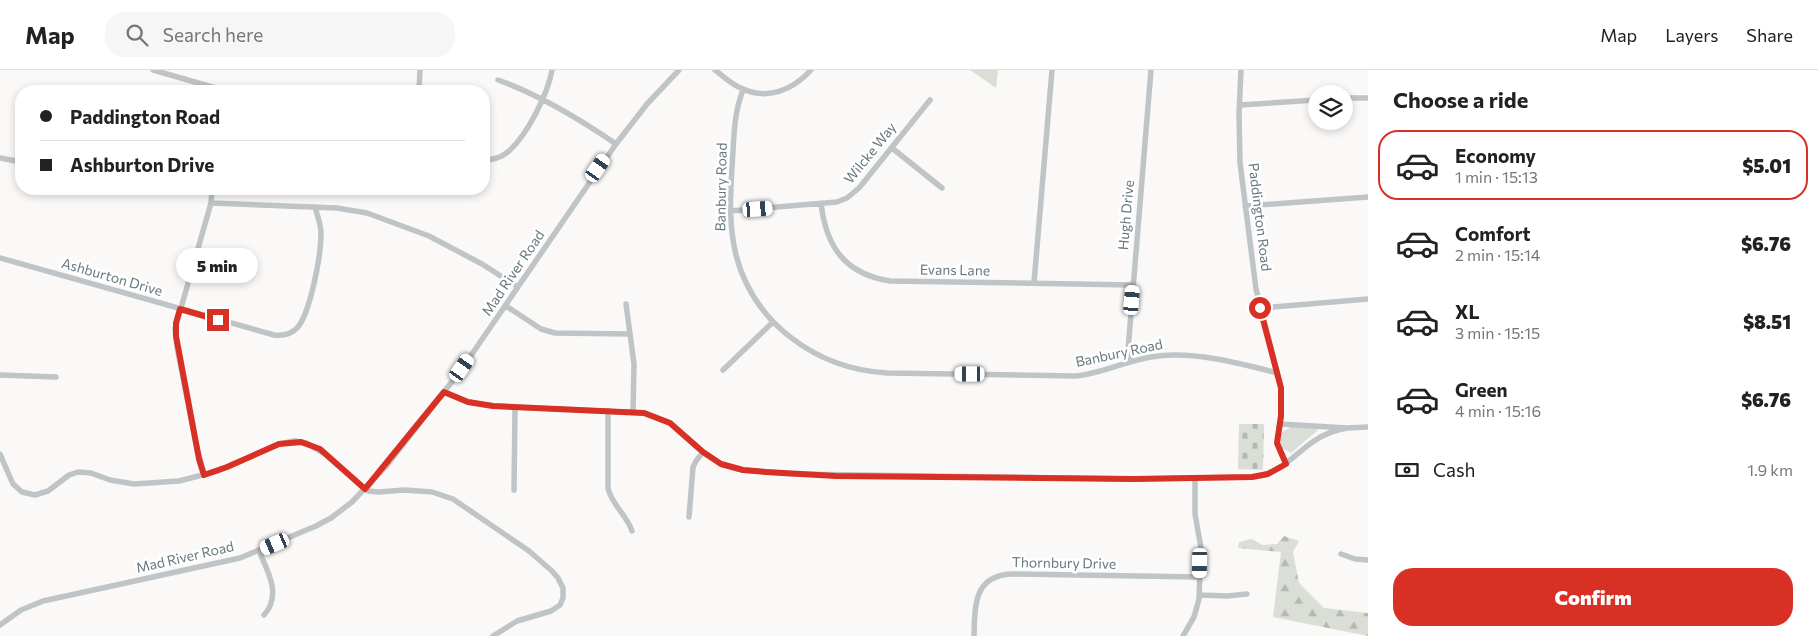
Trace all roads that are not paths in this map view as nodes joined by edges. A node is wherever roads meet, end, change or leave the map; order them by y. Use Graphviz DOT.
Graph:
graph roads {
  1 [pos="153,70"];
  2 [pos="420,70"];
  3 [pos="552,70"];
  4 [pos="679,70"];
  5 [pos="715,70"];
  6 [pos="811,70"];
  7 [pos="1052,70"];
  8 [pos="1151,70"];
  9 [pos="1241,70"];
  10 [pos="498,80"];
  11 [pos="203,85"];
  12 [pos="419,85"];
  13 [pos="743,90"];
  14 [pos="1353,98"];
  15 [pos="1368,98"];
  16 [pos="543,100"];
  17 [pos="930,100"];
  18 [pos="1308,101"];
  19 [pos="1240,105"];
  20 [pos="616,144"];
  21 [pos="892,148"];
  22 [pos="0,158"];
  23 [pos="490,159"];
  24 [pos="15,161"];
  25 [pos="942,188"];
  26 [pos="211,195"];
  27 [pos="1368,197"];
  28 [pos="210,203"];
  29 [pos="821,203"];
  30 [pos="1245,206"];
  31 [pos="315,207"];
  32 [pos="730,211"];
  33 [pos="0,258"];
  34 [pos="1034,283"];
  35 [pos="1133,285"];
  36 [pos="518,287"];
  37 [pos="1368,299"];
  38 [pos="626,304"];
  39 [pos="506,306"];
  40 [pos="1260,308"];
  41 [pos="180,309"];
  42 [pos="773,322"];
  43 [pos="630,334"];
  44 [pos="1131,362"];
  45 [pos="723,370"];
  46 [pos="1277,373"];
  47 [pos="0,375"];
  48 [pos="56,376"];
  49 [pos="444,392"];
  50 [pos="516,408"];
  51 [pos="608,411"];
  52 [pos="633,412"];
  53 [pos="1280,424"];
  54 [pos="1368,427"];
  55 [pos="1347,428"];
  56 [pos="703,452"];
  57 [pos="0,454"];
  58 [pos="1286,464"];
  59 [pos="204,475"];
  60 [pos="1195,478"];
  61 [pos="365,489"];
  62 [pos="514,490"];
  63 [pos="689,517"];
  64 [pos="632,531"];
  65 [pos="258,551"];
  66 [pos="1341,554"];
  67 [pos="1368,560"];
  68 [pos="1200,577"];
  69 [pos="1247,594"];
  70 [pos="1200,595"];
  71 [pos="264,615"];
  72 [pos="0,625"];
  73 [pos="493,636"];
  74 [pos="974,636"];
  75 [pos="1183,636"];
  1 -- 11 [label="street"];
  2 -- 12 [label="street"];
  3 -- 16 [label="street"];
  4 -- 20 [label="street, Mad River Road"];
  5 -- 13 [label="street"];
  6 -- 13 [label="street"];
  7 -- 34 [label="street"];
  8 -- 35 [label="street, Hugh Drive"];
  9 -- 19 [label="street, Paddington Road"];
  10 -- 16 [label="street"];
  13 -- 32 [label="street, Banbury Road"];
  14 -- 15 [label="street"];
  16 -- 20 [label="street"];
  16 -- 23 [label="street"];
  17 -- 21 [label="street, Wilcke Way"];
  18 -- 19 [label="street"];
  19 -- 30 [label="street, Paddington Road"];
  20 -- 36 [label="street, Mad River Road"];
  21 -- 25 [label="street"];
  21 -- 29 [label="street, Wilcke Way"];
  22 -- 24 [label="street"];
  26 -- 28 [label="street"];
  27 -- 30 [label="street"];
  28 -- 31 [label="street"];
  28 -- 41 [label="street"];
  29 -- 32 [label="street, Wilcke Way"];
  29 -- 34 [label="street, Evans Lane"];
  30 -- 40 [label="street, Paddington Road"];
  31 -- 36 [label="street"];
  31 -- 41 [label="street, Ashburton Drive"];
  32 -- 42 [label="street, Banbury Road"];
  33 -- 41 [label="street, Ashburton Drive"];
  34 -- 35 [label="street, Evans Lane"];
  35 -- 44 [label="street, Hugh Drive"];
  36 -- 39 [label="street, Mad River Road"];
  37 -- 40 [label="street"];
  38 -- 43 [label="street"];
  39 -- 43 [label="street"];
  39 -- 49 [label="street, Mad River Road"];
  40 -- 46 [label="street, Paddington Road"];
  41 -- 59 [label="street"];
  42 -- 44 [label="street, Banbury Road"];
  42 -- 45 [label="street"];
  43 -- 52 [label="street"];
  44 -- 46 [label="street, Banbury Road"];
  46 -- 53 [label="street, Paddington Road"];
  47 -- 48 [label="street"];
  49 -- 50 [label="street"];
  49 -- 61 [label="street, Mad River Road"];
  50 -- 51 [label="street"];
  50 -- 62 [label="street"];
  51 -- 52 [label="street"];
  51 -- 64 [label="street"];
  52 -- 56 [label="street"];
  53 -- 55 [label="street"];
  53 -- 58 [label="street, Paddington Road"];
  54 -- 55 [label="street"];
  55 -- 58 [label="street"];
  56 -- 60 [label="street"];
  56 -- 63 [label="street"];
  57 -- 59 [label="street"];
  58 -- 60 [label="street"];
  59 -- 61 [label="street"];
  60 -- 68 [label="street"];
  61 -- 65 [label="street, Mad River Road"];
  61 -- 73 [label="street"];
  65 -- 71 [label="street"];
  65 -- 72 [label="street, Mad River Road"];
  66 -- 67 [label="street"];
  68 -- 70 [label="street"];
  68 -- 74 [label="street, Thornbury Drive"];
  69 -- 70 [label="street"];
  70 -- 75 [label="street"];
}
